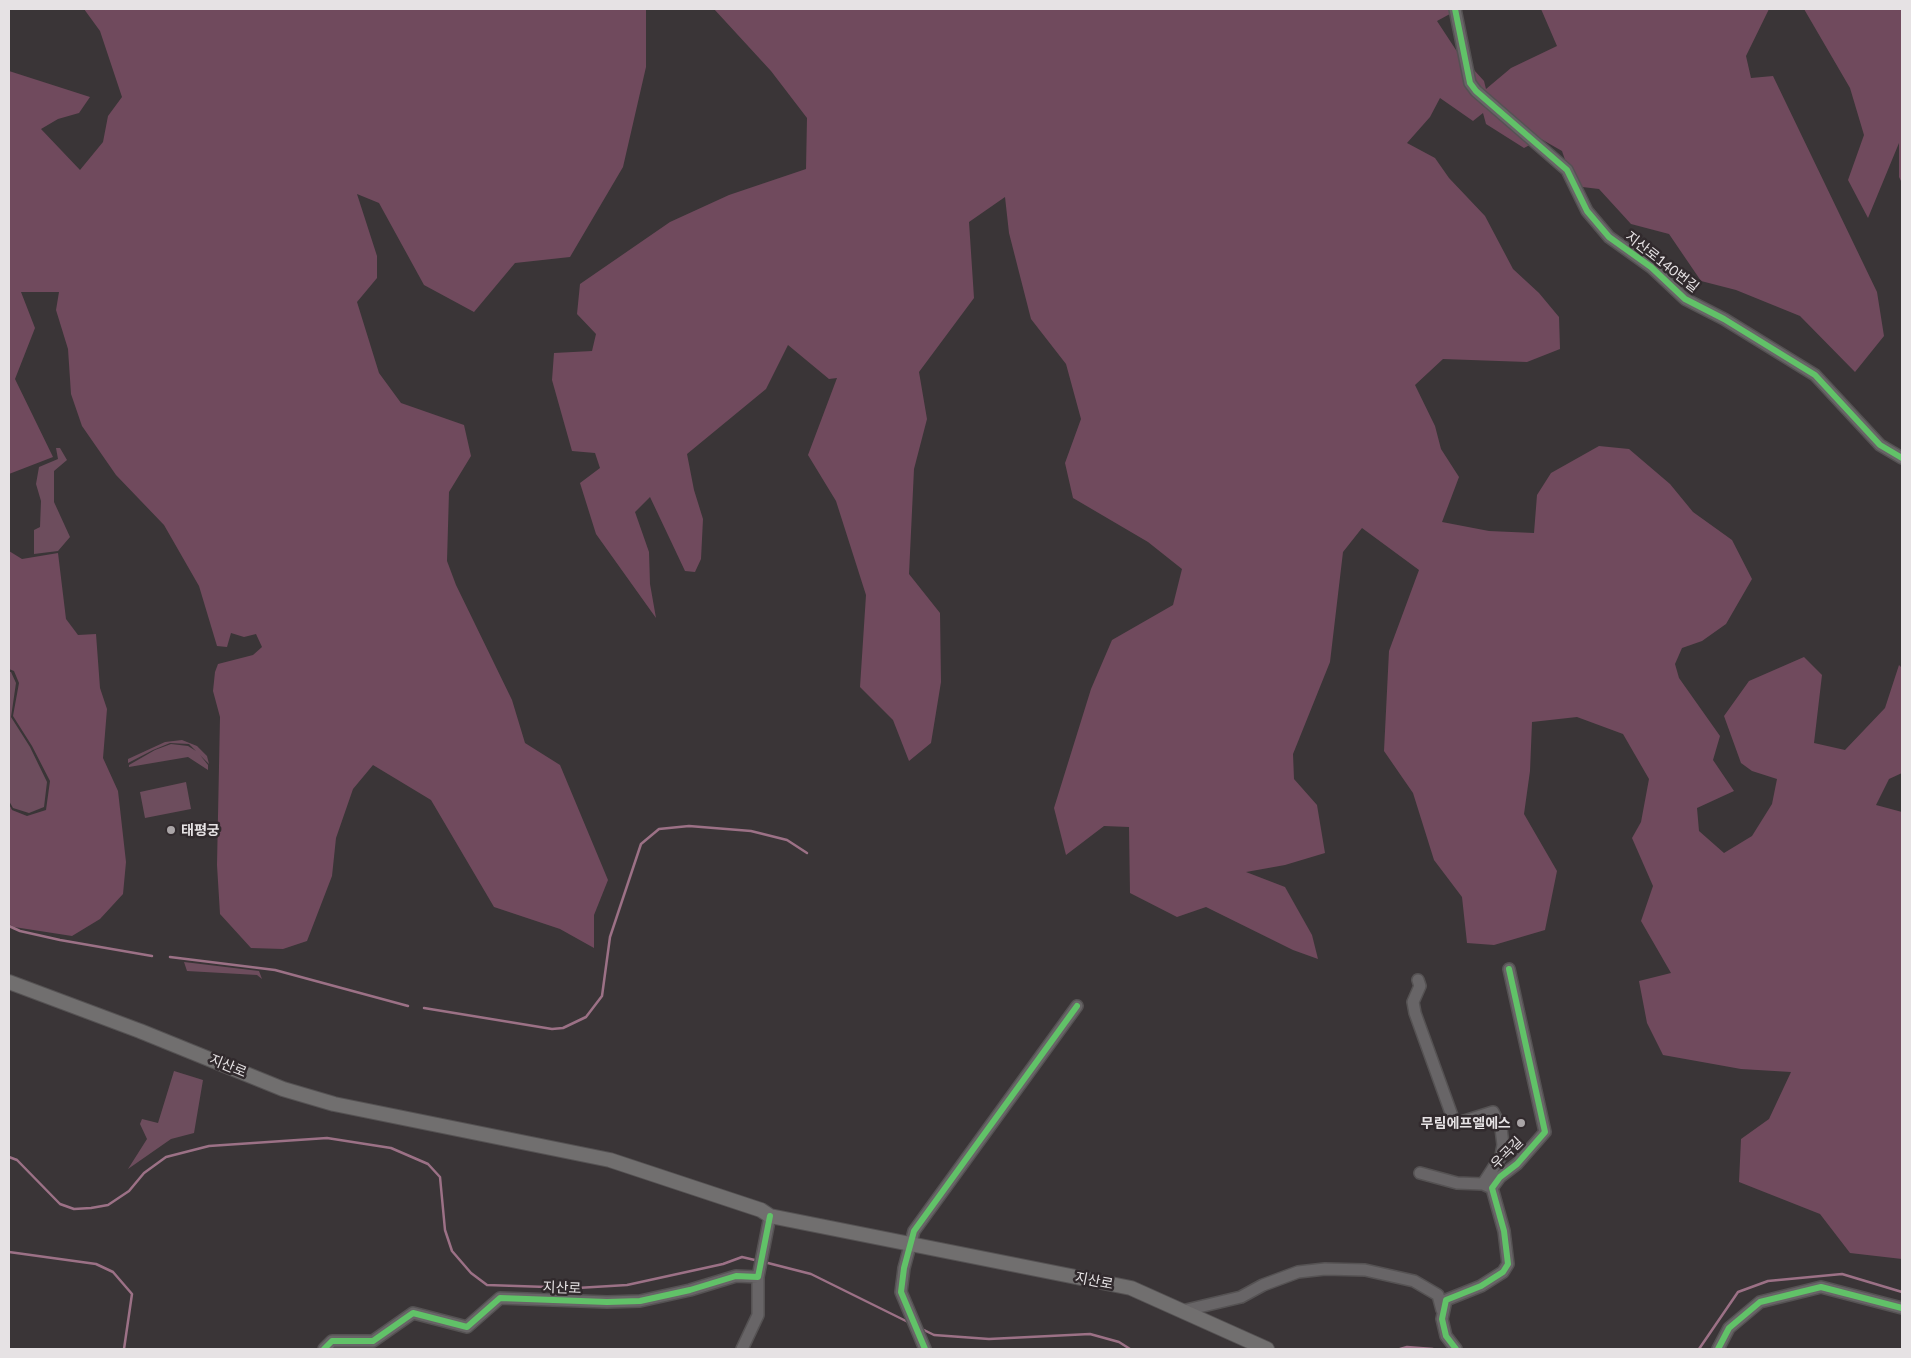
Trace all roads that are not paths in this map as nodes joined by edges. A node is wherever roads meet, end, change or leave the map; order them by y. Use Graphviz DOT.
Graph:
graph roads {
  1 [pos="1455,9"];
  2 [pos="1902,458"];
  3 [pos="1509,969"];
  4 [pos="1418,980"];
  5 [pos="9,982"];
  6 [pos="1077,1006"];
  7 [pos="1420,1173"];
  8 [pos="1487,1186"];
  9 [pos="770,1216"];
  10 [pos="912,1244"];
  11 [pos="759,1273"];
  12 [pos="1902,1308"];
  13 [pos="1182,1311"];
  14 [pos="1442,1319"];
  15 [pos="324,1349"];
  16 [pos="742,1349"];
  17 [pos="925,1349"];
  18 [pos="1267,1349"];
  19 [pos="1456,1349"];
  20 [pos="1718,1349"];
  1 -- 2 [label="street, 지산로140번길"];
  3 -- 8 [label="street, 우곡길"];
  4 -- 8 [label="street, 우곡길"];
  5 -- 9 [label="main road, 지산로"];
  6 -- 10 [label="street"];
  7 -- 8 [label="street, 우곡길"];
  8 -- 14 [label="street, 우곡길"];
  9 -- 10 [label="main road, 지산로"];
  9 -- 11 [label="street"];
  10 -- 13 [label="main road, 지산로"];
  10 -- 17 [label="street"];
  11 -- 15 [label="street, 지산로"];
  11 -- 16 [label="street"];
  12 -- 20 [label="street"];
  13 -- 14 [label="street"];
  13 -- 18 [label="main road, 지산로"];
  14 -- 19 [label="street"];
}
